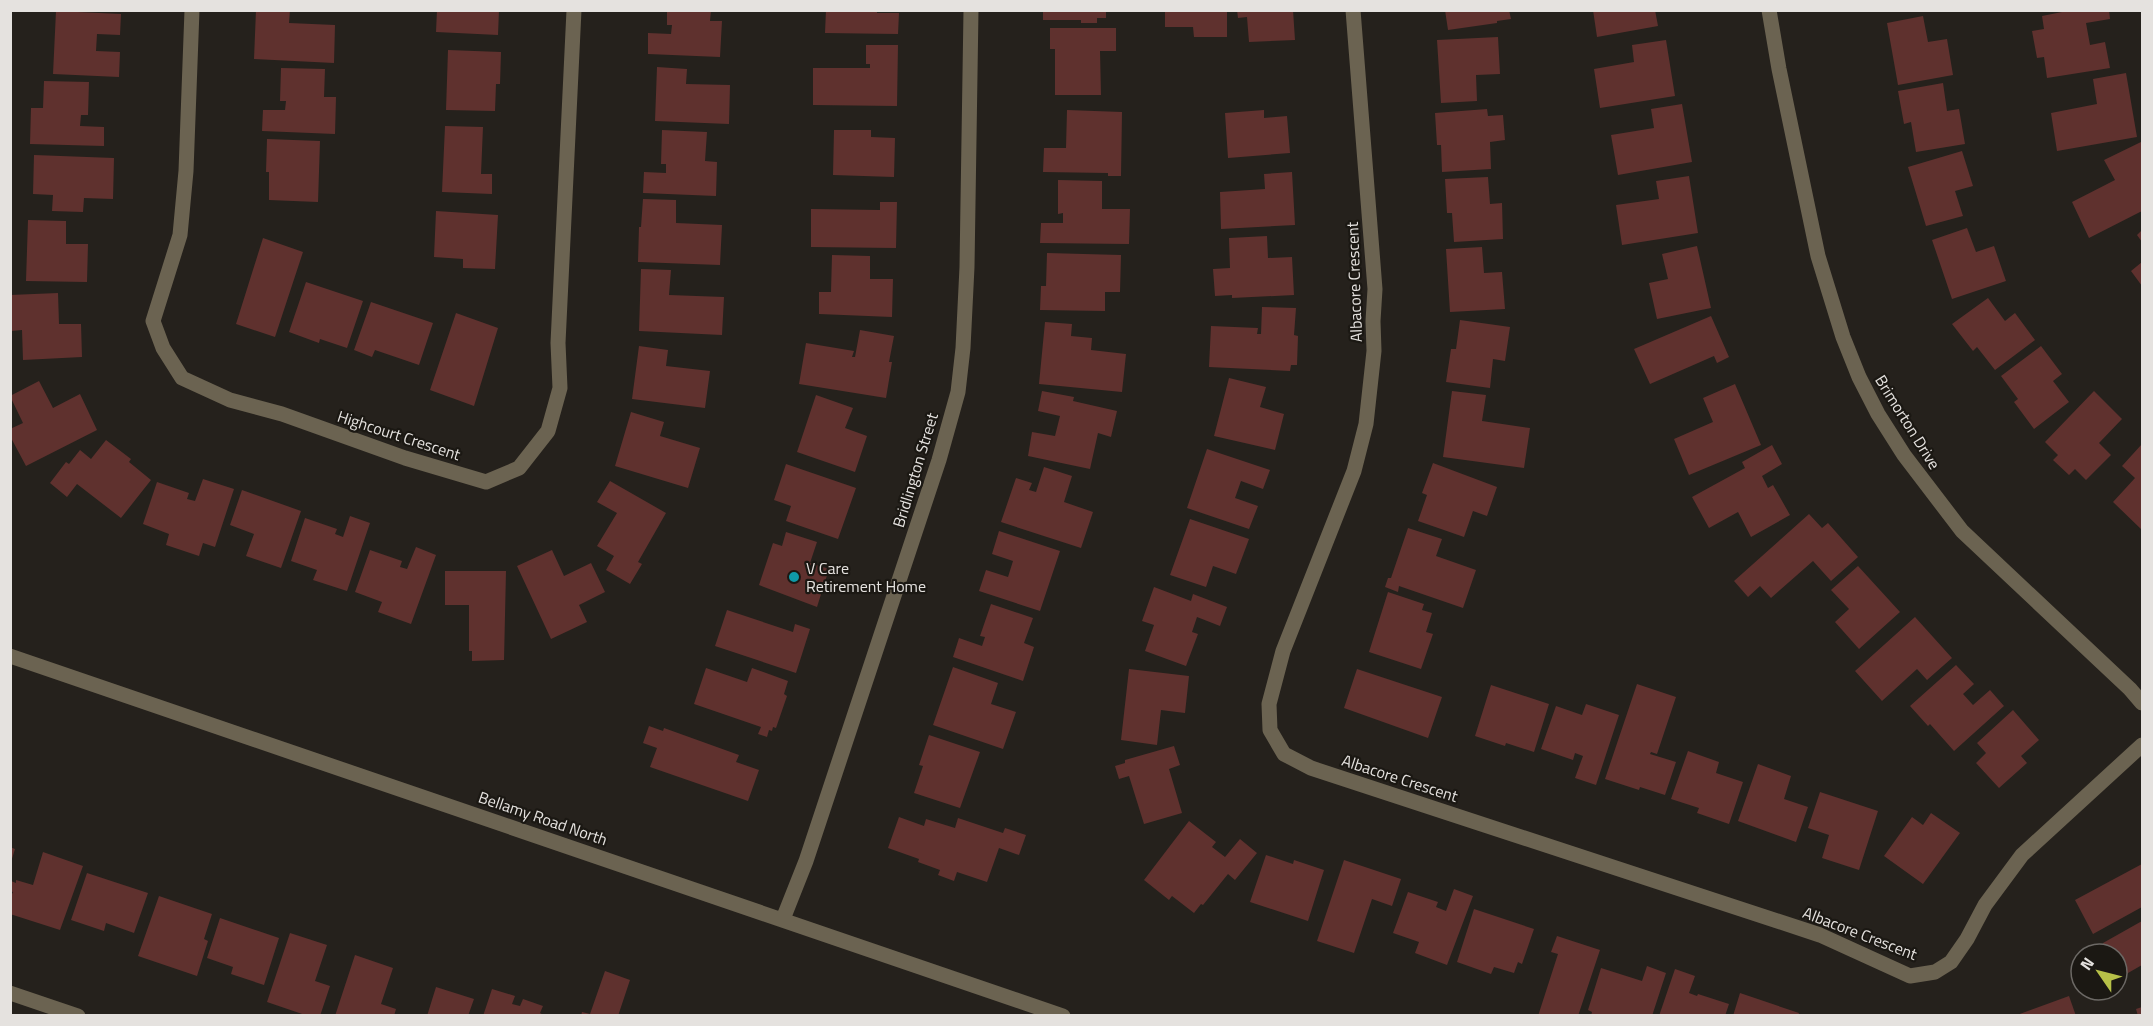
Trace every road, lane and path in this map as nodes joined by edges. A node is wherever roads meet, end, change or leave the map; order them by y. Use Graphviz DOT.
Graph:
graph roads {
  1 [pos="192,10"];
  2 [pos="574,10"];
  3 [pos="970,10"];
  4 [pos="1353,10"];
  5 [pos="1769,10"];
  6 [pos="10,656"];
  7 [pos="2142,703"];
  8 [pos="2142,746"];
  9 [pos="783,919"];
  10 [pos="10,993"];
  11 [pos="78,1016"];
  12 [pos="1063,1016"];
  1 -- 2 [label="street, Highcourt Crescent"];
  3 -- 9 [label="street, Bridlington Street"];
  4 -- 8 [label="street, Albacore Crescent"];
  5 -- 7 [label="street, Brimorton Drive"];
  6 -- 9 [label="street, Bellamy Road North"];
  9 -- 12 [label="street, Bellamy Road North"];
  10 -- 11 [label="street"];
}
